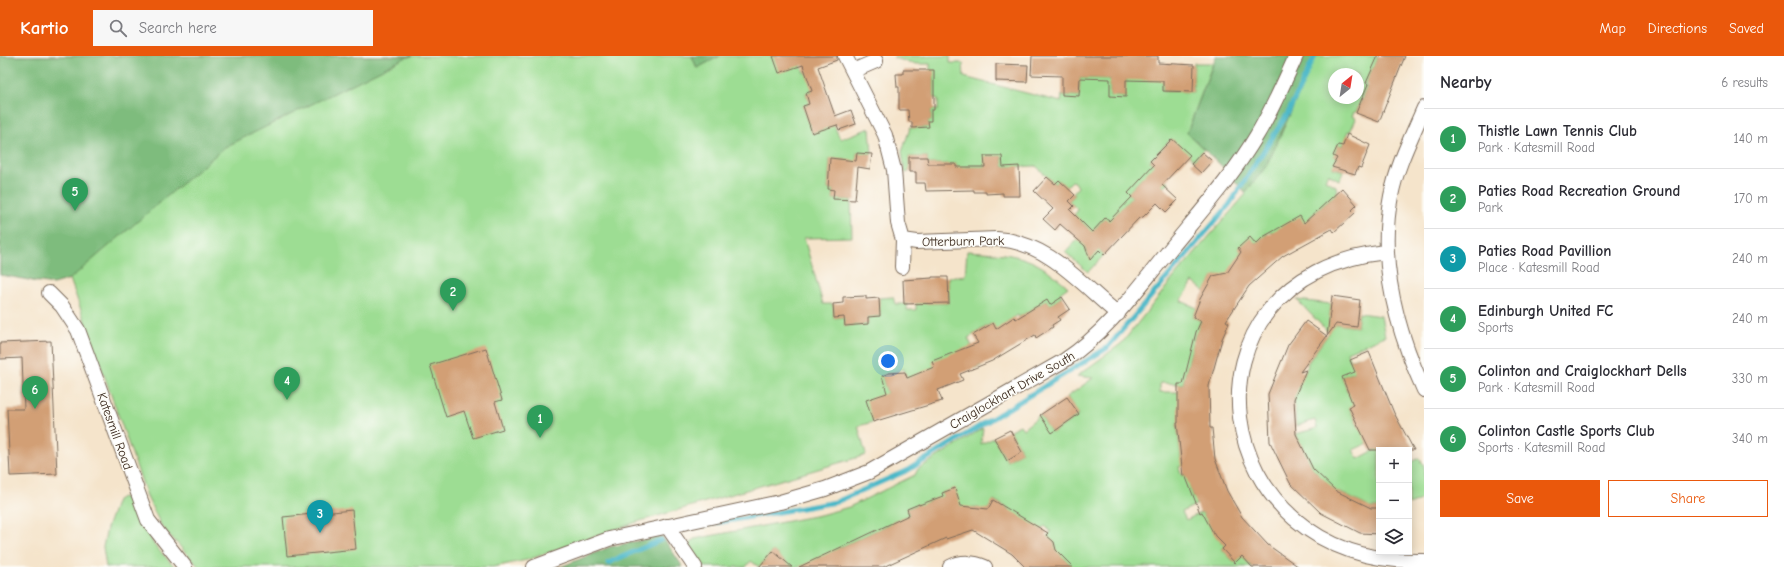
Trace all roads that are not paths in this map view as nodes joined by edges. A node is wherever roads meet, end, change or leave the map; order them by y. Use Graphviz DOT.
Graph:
graph roads {
  1 [pos="845,56"];
  2 [pos="1296,56"];
  3 [pos="876,61"];
  4 [pos="853,70"];
  5 [pos="1424,108"];
  6 [pos="903,240"];
  7 [pos="1386,252"];
  8 [pos="902,267"];
  9 [pos="49,293"];
  10 [pos="1118,314"];
  11 [pos="1423,383"];
  12 [pos="667,526"];
  13 [pos="1424,561"];
  14 [pos="185,567"];
  15 [pos="534,567"];
  16 [pos="695,567"];
  17 [pos="950,567"];
  18 [pos="985,567"];
  1 -- 4 [label="street, Otterburn Park"];
  2 -- 10 [label="street, Craiglockhart Drive South"];
  3 -- 4 [label="street"];
  4 -- 6 [label="street, Otterburn Park"];
  5 -- 7 [label="street"];
  6 -- 8 [label="street, Otterburn Park"];
  6 -- 10 [label="street, Otterburn Park"];
  7 -- 11 [label="street"];
  7 -- 13 [label="street"];
  9 -- 14 [label="street, Katesmill Road"];
  10 -- 12 [label="street, Craiglockhart Drive South"];
  12 -- 15 [label="street"];
  12 -- 16 [label="street"];
  17 -- 18 [label="street"];
}
